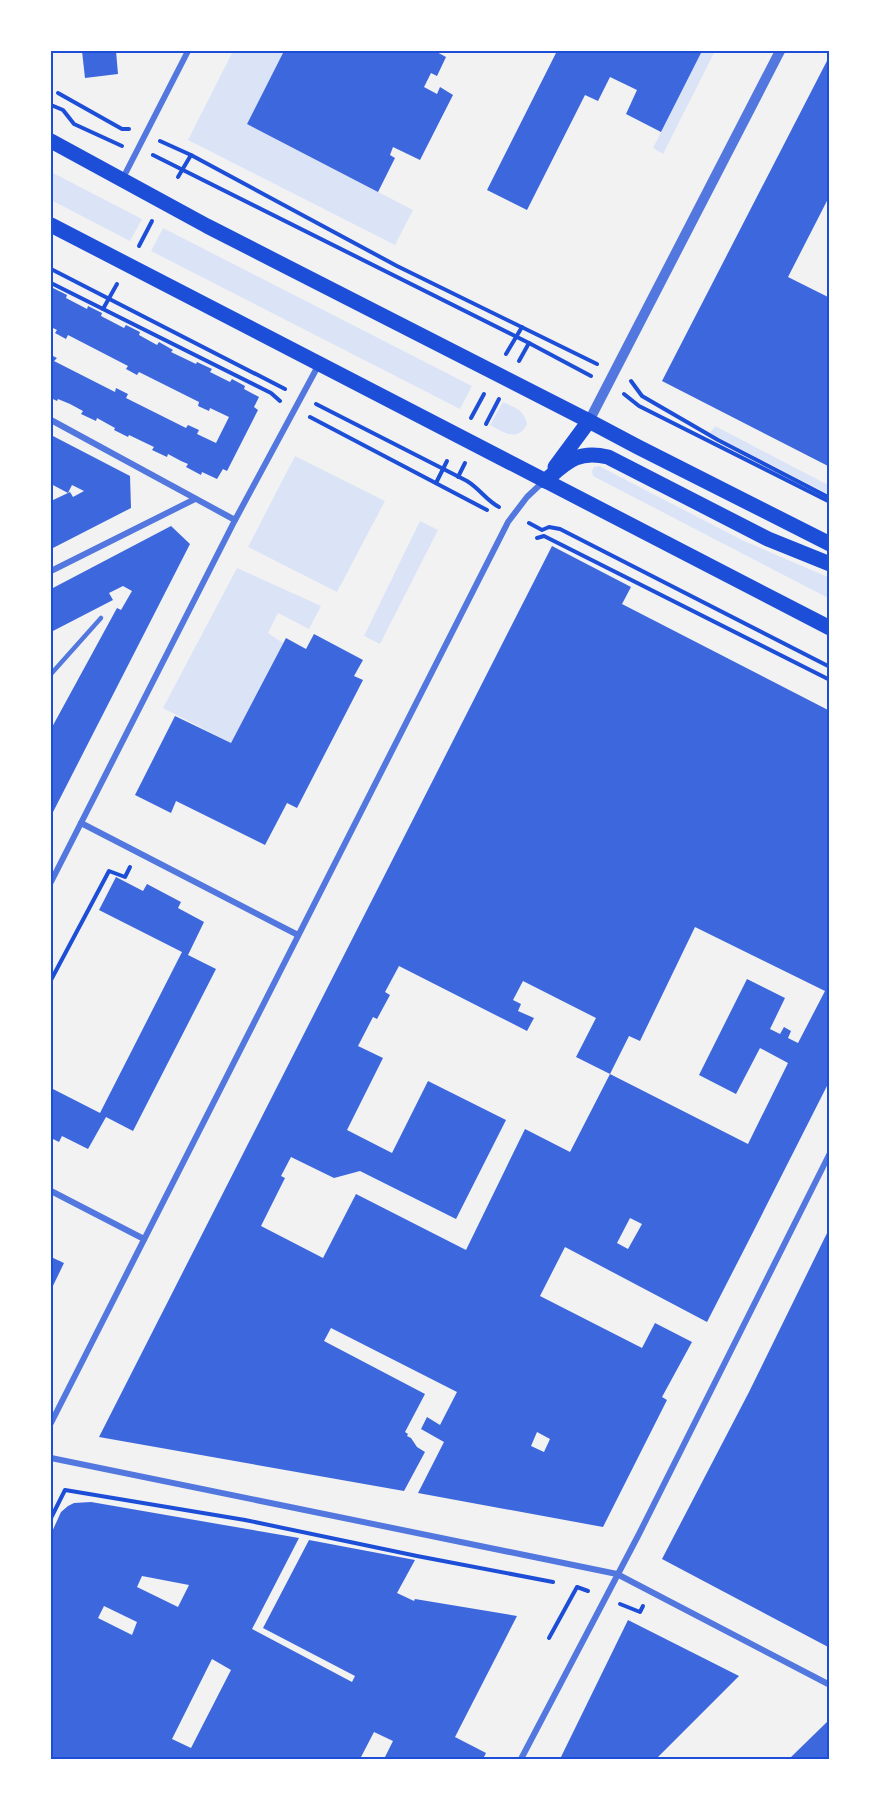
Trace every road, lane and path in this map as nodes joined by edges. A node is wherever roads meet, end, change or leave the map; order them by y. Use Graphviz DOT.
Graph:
graph roads {
  1 [pos="188,51"];
  2 [pos="780,51"];
  3 [pos="58,93"];
  4 [pos="51,105"];
  5 [pos="135,130"];
  6 [pos="51,139"];
  7 [pos="159,141"];
  8 [pos="120,146"];
  9 [pos="190,155"];
  10 [pos="148,158"];
  11 [pos="183,169"];
  12 [pos="178,177"];
  13 [pos="122,180"];
  14 [pos="51,225"];
  15 [pos="51,269"];
  16 [pos="51,283"];
  17 [pos="522,327"];
  18 [pos="517,337"];
  19 [pos="529,343"];
  20 [pos="506,354"];
  21 [pos="319,364"];
  22 [pos="599,365"];
  23 [pos="591,376"];
  24 [pos="509,380"];
  25 [pos="631,381"];
  26 [pos="286,389"];
  27 [pos="484,394"];
  28 [pos="625,394"];
  29 [pos="283,403"];
  30 [pos="316,404"];
  31 [pos="306,415"];
  32 [pos="471,418"];
  33 [pos="51,420"];
  34 [pos="589,421"];
  35 [pos="475,444"];
  36 [pos="447,461"];
  37 [pos="443,470"];
  38 [pos="458,477"];
  39 [pos="545,481"];
  40 [pos="435,483"];
  41 [pos="195,499"];
  42 [pos="830,500"];
  43 [pos="487,501"];
  44 [pos="487,510"];
  45 [pos="236,520"];
  46 [pos="542,530"];
  47 [pos="537,538"];
  48 [pos="830,544"];
  49 [pos="830,564"];
  50 [pos="51,571"];
  51 [pos="100,618"];
  52 [pos="830,628"];
  53 [pos="830,667"];
  54 [pos="51,674"];
  55 [pos="830,680"];
  56 [pos="81,823"];
  57 [pos="138,853"];
  58 [pos="51,882"];
  59 [pos="298,935"];
  60 [pos="51,980"];
  61 [pos="830,1153"];
  62 [pos="51,1191"];
  63 [pos="144,1239"];
  64 [pos="51,1423"];
  65 [pos="51,1458"];
  66 [pos="51,1518"];
  67 [pos="617,1574"];
  68 [pos="554,1582"];
  69 [pos="566,1584"];
  70 [pos="577,1587"];
  71 [pos="830,1685"];
  72 [pos="521,1759"];
  1 -- 13 [label="street"];
  2 -- 34 [label="street"];
  3 -- 5 [label="path"];
  4 -- 8 [label="path"];
  6 -- 13 [label="main road"];
  7 -- 9 [label="path"];
  9 -- 11 [label="path"];
  9 -- 17 [label="path"];
  10 -- 11 [label="path"];
  11 -- 12 [label="path"];
  11 -- 18 [label="path"];
  13 -- 24 [label="main road"];
  14 -- 21 [label="main road"];
  15 -- 26 [label="path"];
  16 -- 29 [label="path"];
  17 -- 18 [label="path"];
  17 -- 22 [label="path"];
  18 -- 19 [label="path"];
  18 -- 20 [label="path"];
  19 -- 23 [label="path"];
  19 -- 24 [label="path"];
  21 -- 35 [label="main road"];
  21 -- 45 [label="street"];
  24 -- 34 [label="main road"];
  24 -- 35 [label="path"];
  25 -- 42 [label="path"];
  27 -- 32 [label="path"];
  28 -- 42 [label="path"];
  30 -- 37 [label="path"];
  31 -- 40 [label="path"];
  33 -- 41 [label="street"];
  34 -- 39 [label="main road"];
  34 -- 48 [label="main road"];
  35 -- 38 [label="path"];
  35 -- 39 [label="main road"];
  36 -- 37 [label="path"];
  37 -- 38 [label="path"];
  37 -- 40 [label="path"];
  38 -- 43 [label="path"];
  39 -- 49 [label="main road"];
  39 -- 52 [label="main road"];
  39 -- 59 [label="street"];
  40 -- 44 [label="path"];
  41 -- 45 [label="street"];
  41 -- 50 [label="street"];
  45 -- 56 [label="street"];
  46 -- 53 [label="path"];
  47 -- 55 [label="path"];
  51 -- 54 [label="lane"];
  56 -- 57 [label="street"];
  56 -- 58 [label="street"];
  57 -- 59 [label="street"];
  57 -- 60 [label="path"];
  59 -- 63 [label="street"];
  61 -- 67 [label="street"];
  62 -- 63 [label="street"];
  63 -- 64 [label="street"];
  65 -- 67 [label="street"];
  66 -- 68 [label="path"];
  67 -- 71 [label="street"];
  67 -- 72 [label="street"];
  69 -- 70 [label="path"];
}
